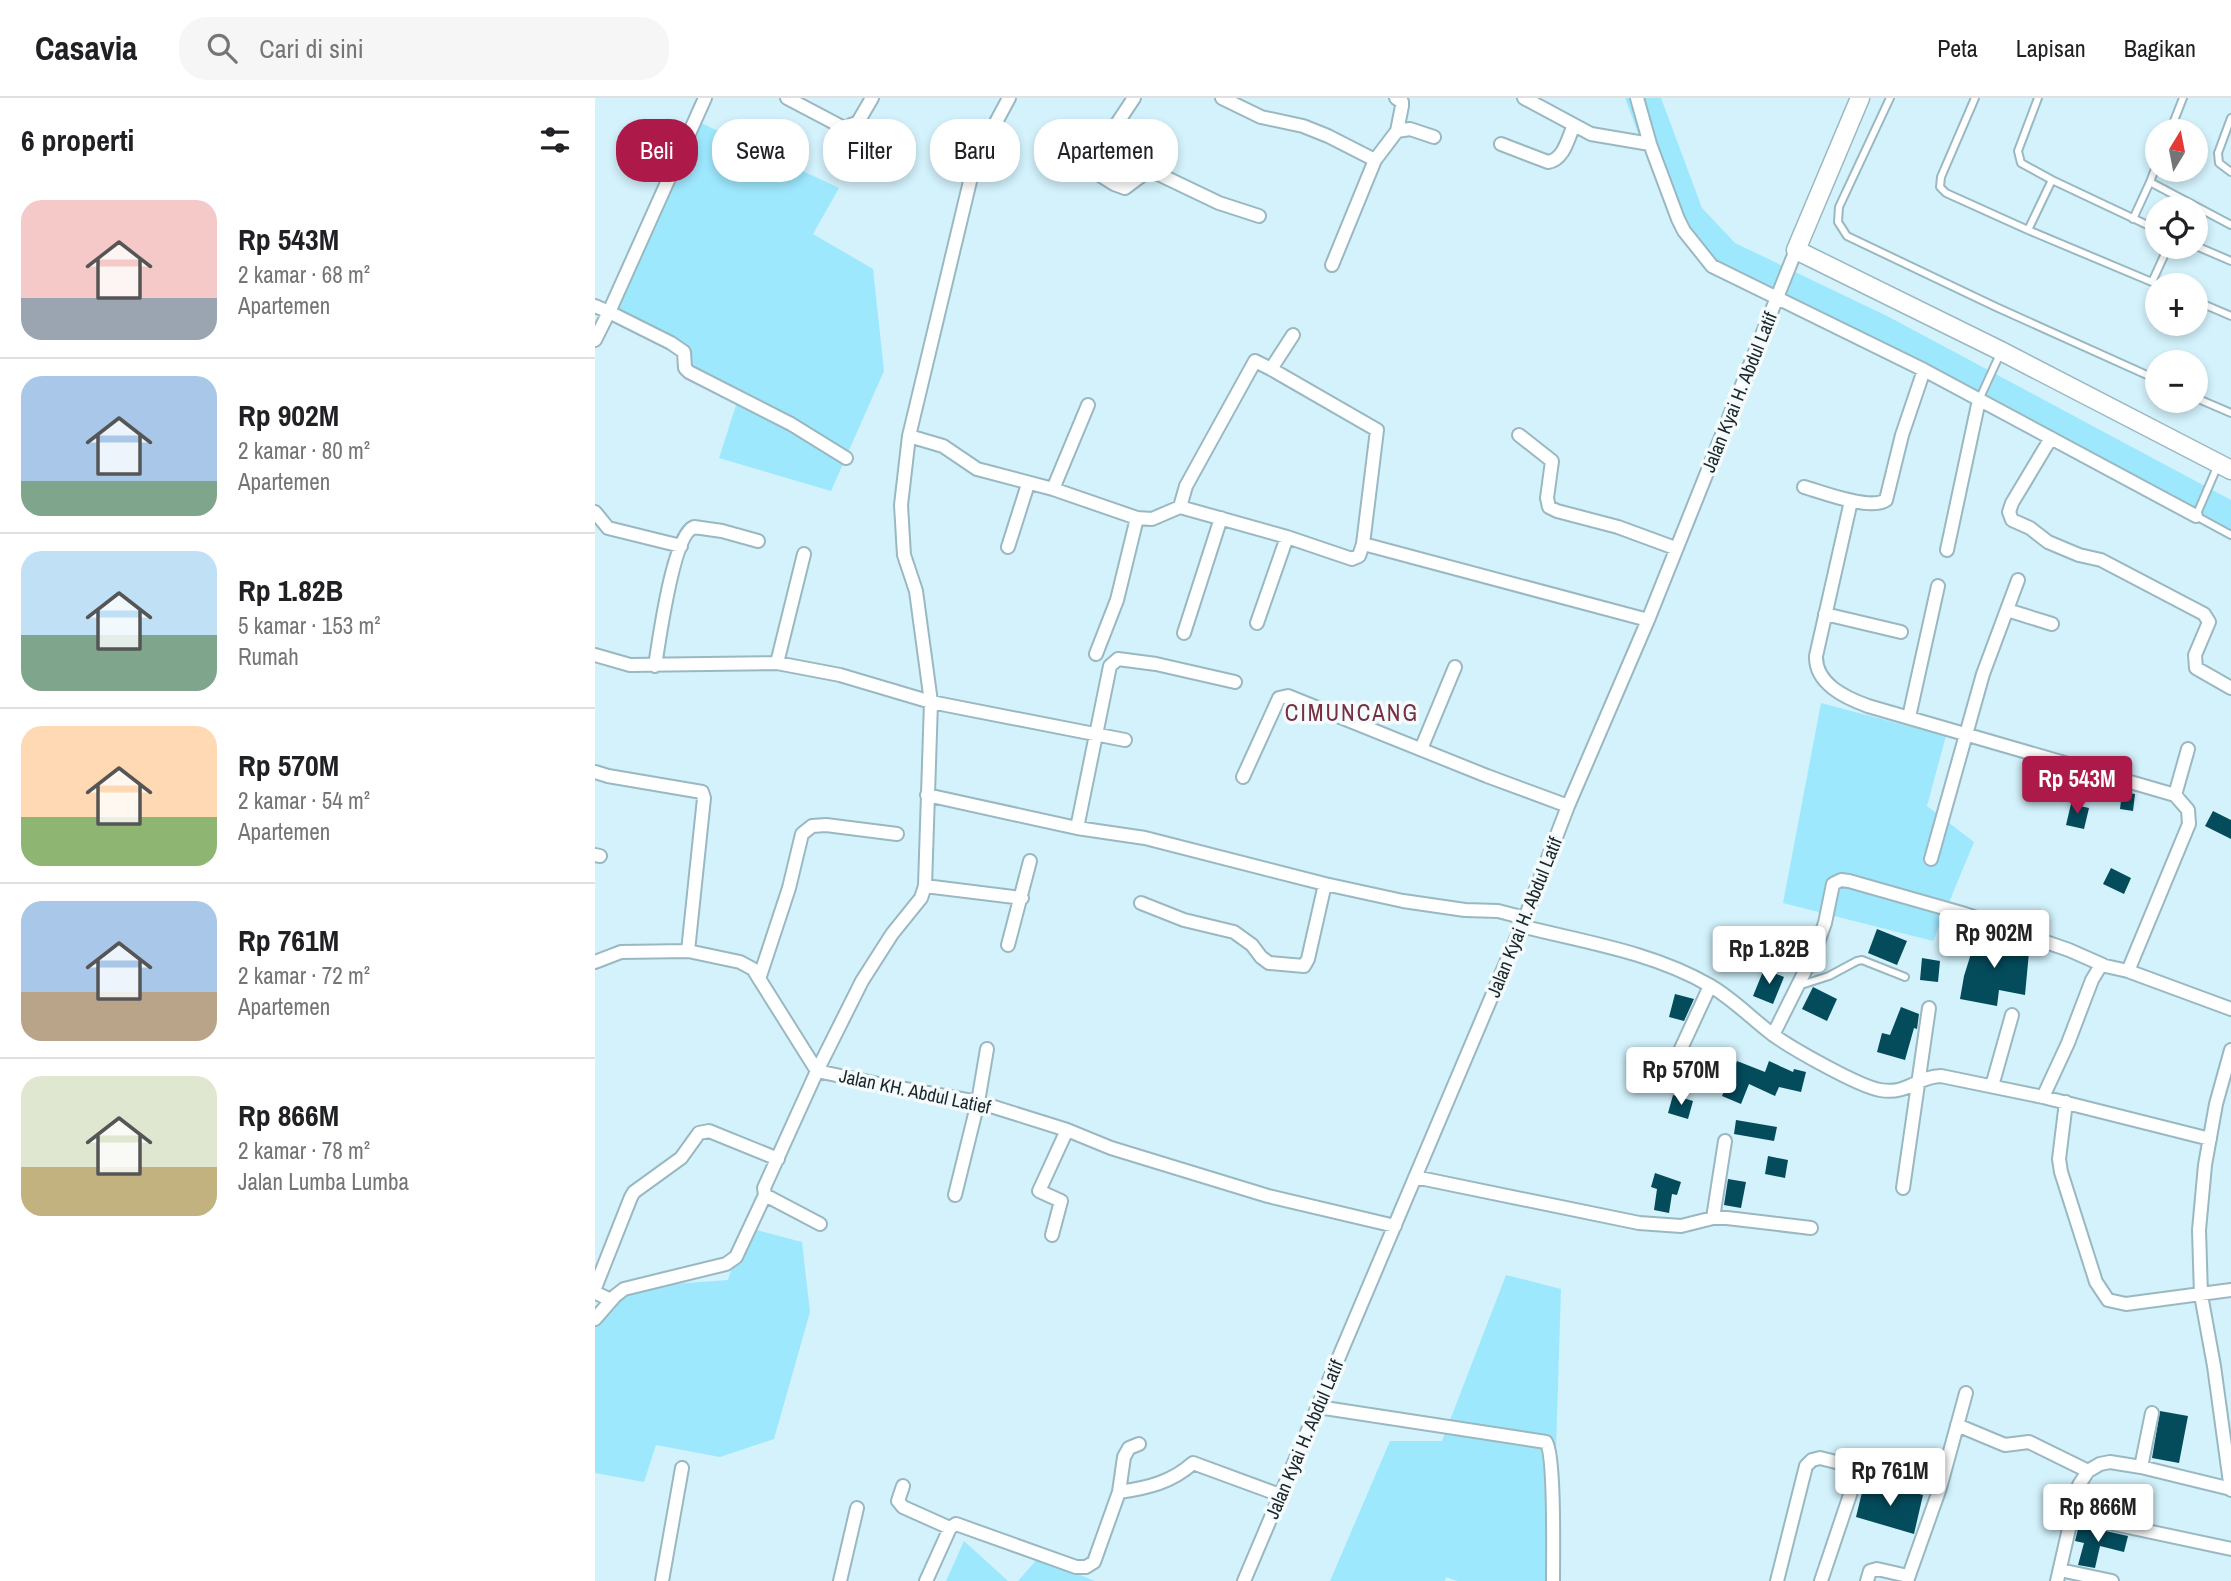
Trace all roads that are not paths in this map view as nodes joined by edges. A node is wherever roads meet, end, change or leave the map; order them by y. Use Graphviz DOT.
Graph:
graph roads {
  1 [pos="705,98"];
  2 [pos="787,98"];
  3 [pos="872,98"];
  4 [pos="1009,98"];
  5 [pos="1134,98"];
  6 [pos="1222,98"];
  7 [pos="1396,98"];
  8 [pos="1524,98"];
  9 [pos="1637,98"];
  10 [pos="1860,98"];
  11 [pos="1890,98"];
  12 [pos="1975,98"];
  13 [pos="2038,98"];
  14 [pos="2183,98"];
  15 [pos="2231,118"];
  16 [pos="2174,119"];
  17 [pos="1574,125"];
  18 [pos="1397,131"];
  19 [pos="1434,137"];
  20 [pos="1501,144"];
  21 [pos="1650,144"];
  22 [pos="1375,160"];
  23 [pos="2231,172"];
  24 [pos="2052,180"];
  25 [pos="2150,182"];
  26 [pos="1259,216"];
  27 [pos="2133,219"];
  28 [pos="2145,224"];
  29 [pos="2231,225"];
  30 [pos="2028,230"];
  31 [pos="1796,250"];
  32 [pos="2208,251"];
  33 [pos="2231,261"];
  34 [pos="1332,265"];
  35 [pos="2145,280"];
  36 [pos="1778,297"];
  37 [pos="595,306"];
  38 [pos="2208,307"];
  39 [pos="608,312"];
  40 [pos="2231,316"];
  41 [pos="1293,335"];
  42 [pos="595,340"];
  43 [pos="2001,351"];
  44 [pos="1271,369"];
  45 [pos="1924,370"];
  46 [pos="2145,374"];
  47 [pos="1979,400"];
  48 [pos="2208,403"];
  49 [pos="1088,405"];
  50 [pos="2231,413"];
  51 [pos="1519,435"];
  52 [pos="909,436"];
  53 [pos="2051,438"];
  54 [pos="845,458"];
  55 [pos="2225,467"];
  56 [pos="1028,484"];
  57 [pos="1804,486"];
  58 [pos="1053,489"];
  59 [pos="1851,500"];
  60 [pos="1180,507"];
  61 [pos="595,512"];
  62 [pos="2196,516"];
  63 [pos="1137,518"];
  64 [pos="1221,518"];
  65 [pos="2231,535"];
  66 [pos="1287,537"];
  67 [pos="758,541"];
  68 [pos="1363,544"];
  69 [pos="681,546"];
  70 [pos="1008,547"];
  71 [pos="1675,548"];
  72 [pos="1947,550"];
  73 [pos="804,554"];
  74 [pos="2018,580"];
  75 [pos="1938,586"];
  76 [pos="2007,610"];
  77 [pos="1825,614"];
  78 [pos="1648,620"];
  79 [pos="1257,623"];
  80 [pos="2052,624"];
  81 [pos="1901,632"];
  82 [pos="1184,633"];
  83 [pos="595,654"];
  84 [pos="1096,654"];
  85 [pos="777,663"];
  86 [pos="655,666"];
  87 [pos="1455,667"];
  88 [pos="1235,682"];
  89 [pos="2231,688"];
  90 [pos="931,702"];
  91 [pos="1909,717"];
  92 [pos="1096,735"];
  93 [pos="1966,735"];
  94 [pos="1125,740"];
  95 [pos="1421,749"];
  96 [pos="2187,749"];
  97 [pos="595,772"];
  98 [pos="1243,777"];
  99 [pos="2175,794"];
  100 [pos="927,795"];
  101 [pos="1568,806"];
  102 [pos="1077,828"];
  103 [pos="897,834"];
  104 [pos="1931,859"];
  105 [pos="1030,860"];
  106 [pos="1325,884"];
  107 [pos="925,886"];
  108 [pos="1022,898"];
  109 [pos="1142,903"];
  110 [pos="1523,922"];
  111 [pos="1008,945"];
  112 [pos="688,951"];
  113 [pos="595,962"];
  114 [pos="2103,965"];
  115 [pos="2128,971"];
  116 [pos="1905,977"];
  117 [pos="759,979"];
  118 [pos="1710,986"];
  119 [pos="1799,986"];
  120 [pos="1929,1008"];
  121 [pos="2231,1009"];
  122 [pos="2012,1015"];
  123 [pos="1773,1035"];
  124 [pos="987,1049"];
  125 [pos="2231,1049"];
  126 [pos="817,1070"];
  127 [pos="1666,1081"];
  128 [pos="1917,1084"];
  129 [pos="1992,1086"];
  130 [pos="2043,1097"];
  131 [pos="978,1102"];
  132 [pos="2066,1102"];
  133 [pos="1067,1130"];
  134 [pos="2210,1139"];
  135 [pos="1725,1141"];
  136 [pos="778,1158"];
  137 [pos="1415,1177"];
  138 [pos="1903,1188"];
  139 [pos="765,1195"];
  140 [pos="955,1195"];
  141 [pos="1713,1218"];
  142 [pos="820,1224"];
  143 [pos="1395,1226"];
  144 [pos="1811,1228"];
  145 [pos="1052,1235"];
  146 [pos="2231,1290"];
  147 [pos="2201,1295"];
  148 [pos="602,1298"];
  149 [pos="595,1319"];
  150 [pos="1965,1393"];
  151 [pos="2225,1399"];
  152 [pos="1318,1407"];
  153 [pos="2152,1413"];
  154 [pos="1957,1425"];
  155 [pos="1139,1444"];
  156 [pos="2141,1466"];
  157 [pos="681,1468"];
  158 [pos="1859,1468"];
  159 [pos="2088,1471"];
  160 [pos="903,1486"];
  161 [pos="1940,1488"];
  162 [pos="2231,1489"];
  163 [pos="1119,1492"];
  164 [pos="1280,1495"];
  165 [pos="857,1508"];
  166 [pos="2072,1515"];
  167 [pos="950,1528"];
  168 [pos="2231,1549"];
  169 [pos="2059,1575"];
  170 [pos="1907,1579"];
  171 [pos="662,1581"];
  172 [pos="840,1581"];
  173 [pos="926,1581"];
  174 [pos="1244,1581"];
  175 [pos="1553,1581"];
  176 [pos="1777,1581"];
  177 [pos="1821,1581"];
  178 [pos="1867,1581"];
  179 [pos="2112,1581"];
  1 -- 39 [label="street"];
  2 -- 3 [label="street"];
  4 -- 52 [label="street"];
  5 -- 26 [label="street"];
  6 -- 22 [label="street"];
  7 -- 18 [label="street"];
  8 -- 17 [label="street"];
  9 -- 21 [label="street"];
  10 -- 31 [label="street"];
  11 -- 46 [label="lane"];
  12 -- 30 [label="lane"];
  13 -- 24 [label="lane"];
  14 -- 16 [label="lane"];
  15 -- 23 [label="lane"];
  17 -- 20 [label="street"];
  17 -- 21 [label="street"];
  18 -- 19 [label="street"];
  18 -- 22 [label="street"];
  21 -- 36 [label="street"];
  22 -- 34 [label="street"];
  24 -- 27 [label="lane"];
  24 -- 30 [label="lane"];
  25 -- 27 [label="lane"];
  25 -- 29 [label="lane"];
  27 -- 28 [label="lane"];
  30 -- 35 [label="lane"];
  31 -- 36 [label="street, Jalan Kyai H. Abdul Latif"];
  31 -- 43 [label="street"];
  32 -- 33 [label="lane"];
  36 -- 45 [label="street"];
  36 -- 71 [label="street, Jalan Kyai H. Abdul Latif"];
  37 -- 39 [label="street"];
  38 -- 40 [label="lane"];
  39 -- 42 [label="street"];
  39 -- 54 [label="street"];
  41 -- 44 [label="street"];
  43 -- 47 [label="lane"];
  43 -- 55 [label="street"];
  44 -- 60 [label="street"];
  44 -- 68 [label="street"];
  45 -- 47 [label="street"];
  45 -- 59 [label="street"];
  47 -- 53 [label="street"];
  47 -- 72 [label="street"];
  48 -- 50 [label="lane"];
  49 -- 58 [label="street"];
  51 -- 71 [label="street"];
  52 -- 56 [label="street"];
  52 -- 90 [label="street"];
  53 -- 62 [label="street"];
  53 -- 89 [label="street"];
  55 -- 62 [label="lane"];
  56 -- 58 [label="street"];
  56 -- 70 [label="street"];
  57 -- 59 [label="street"];
  58 -- 63 [label="street"];
  59 -- 77 [label="street"];
  60 -- 63 [label="street"];
  60 -- 64 [label="street"];
  61 -- 69 [label="street"];
  62 -- 65 [label="lane"];
  63 -- 84 [label="street"];
  64 -- 66 [label="street"];
  64 -- 82 [label="street"];
  66 -- 68 [label="street"];
  66 -- 79 [label="street"];
  67 -- 69 [label="street"];
  68 -- 78 [label="street"];
  69 -- 86 [label="street"];
  71 -- 78 [label="street, Jalan Kyai H. Abdul Latif"];
  73 -- 85 [label="street"];
  74 -- 76 [label="street"];
  75 -- 91 [label="street"];
  76 -- 80 [label="street"];
  76 -- 93 [label="street"];
  77 -- 81 [label="street"];
  77 -- 91 [label="street"];
  78 -- 101 [label="street, Jalan Kyai H. Abdul Latif"];
  83 -- 86 [label="street"];
  85 -- 86 [label="street"];
  85 -- 90 [label="street"];
  87 -- 95 [label="street"];
  88 -- 92 [label="street"];
  90 -- 92 [label="street"];
  90 -- 100 [label="street"];
  91 -- 93 [label="street"];
  92 -- 94 [label="street"];
  92 -- 102 [label="street"];
  93 -- 99 [label="street"];
  93 -- 104 [label="street"];
  95 -- 98 [label="street"];
  95 -- 101 [label="street"];
  96 -- 99 [label="street"];
  97 -- 112 [label="street"];
  99 -- 115 [label="street"];
  100 -- 102 [label="street"];
  100 -- 107 [label="street"];
  101 -- 110 [label="street, Jalan Kyai H. Abdul Latif"];
  102 -- 106 [label="street"];
  103 -- 117 [label="street"];
  105 -- 108 [label="street"];
  106 -- 109 [label="street"];
  106 -- 110 [label="street"];
  107 -- 108 [label="street"];
  107 -- 126 [label="street, Jalan KH. Abdul Latief"];
  108 -- 111 [label="street"];
  110 -- 118 [label="street"];
  110 -- 137 [label="street, Jalan Kyai H. Abdul Latif"];
  112 -- 113 [label="street"];
  112 -- 117 [label="street"];
  114 -- 115 [label="street"];
  114 -- 119 [label="street"];
  114 -- 130 [label="street"];
  115 -- 121 [label="street"];
  116 -- 119 [label="lane"];
  117 -- 126 [label="street"];
  118 -- 123 [label="street"];
  118 -- 127 [label="street"];
  119 -- 123 [label="street"];
  120 -- 128 [label="street"];
  122 -- 129 [label="street"];
  123 -- 128 [label="street"];
  124 -- 131 [label="street"];
  125 -- 134 [label="street"];
  126 -- 131 [label="street, Jalan KH. Abdul Latief"];
  126 -- 136 [label="street"];
  128 -- 129 [label="street"];
  128 -- 138 [label="street"];
  129 -- 130 [label="street"];
  130 -- 132 [label="street"];
  131 -- 133 [label="street, Jalan KH. Abdul Latief"];
  131 -- 140 [label="street"];
  132 -- 134 [label="street"];
  132 -- 147 [label="street"];
  133 -- 143 [label="street, Jalan KH. Abdul Latief"];
  133 -- 145 [label="street"];
  134 -- 147 [label="street"];
  135 -- 141 [label="street"];
  136 -- 139 [label="street"];
  136 -- 148 [label="street"];
  137 -- 141 [label="street"];
  137 -- 143 [label="street, Jalan Kyai H. Abdul Latif"];
  139 -- 142 [label="street"];
  139 -- 148 [label="street"];
  141 -- 144 [label="street"];
  143 -- 152 [label="street, Jalan Kyai H. Abdul Latif"];
  146 -- 147 [label="street"];
  147 -- 151 [label="street"];
  148 -- 149 [label="street"];
  150 -- 154 [label="street"];
  151 -- 162 [label="street"];
  152 -- 164 [label="street, Jalan Kyai H. Abdul Latif"];
  152 -- 175 [label="street"];
  153 -- 156 [label="street"];
  154 -- 159 [label="street"];
  154 -- 161 [label="street"];
  155 -- 163 [label="street"];
  156 -- 159 [label="street"];
  156 -- 162 [label="street"];
  157 -- 171 [label="street"];
  158 -- 161 [label="street"];
  158 -- 176 [label="street"];
  158 -- 177 [label="street"];
  159 -- 166 [label="street"];
  160 -- 167 [label="street"];
  161 -- 170 [label="street"];
  163 -- 164 [label="street"];
  163 -- 167 [label="street"];
  164 -- 174 [label="street, Jalan Kyai H. Abdul Latif"];
  165 -- 172 [label="street"];
  166 -- 168 [label="street"];
  166 -- 169 [label="street"];
  167 -- 173 [label="street"];
  169 -- 179 [label="street"];
  170 -- 178 [label="street"];
}
